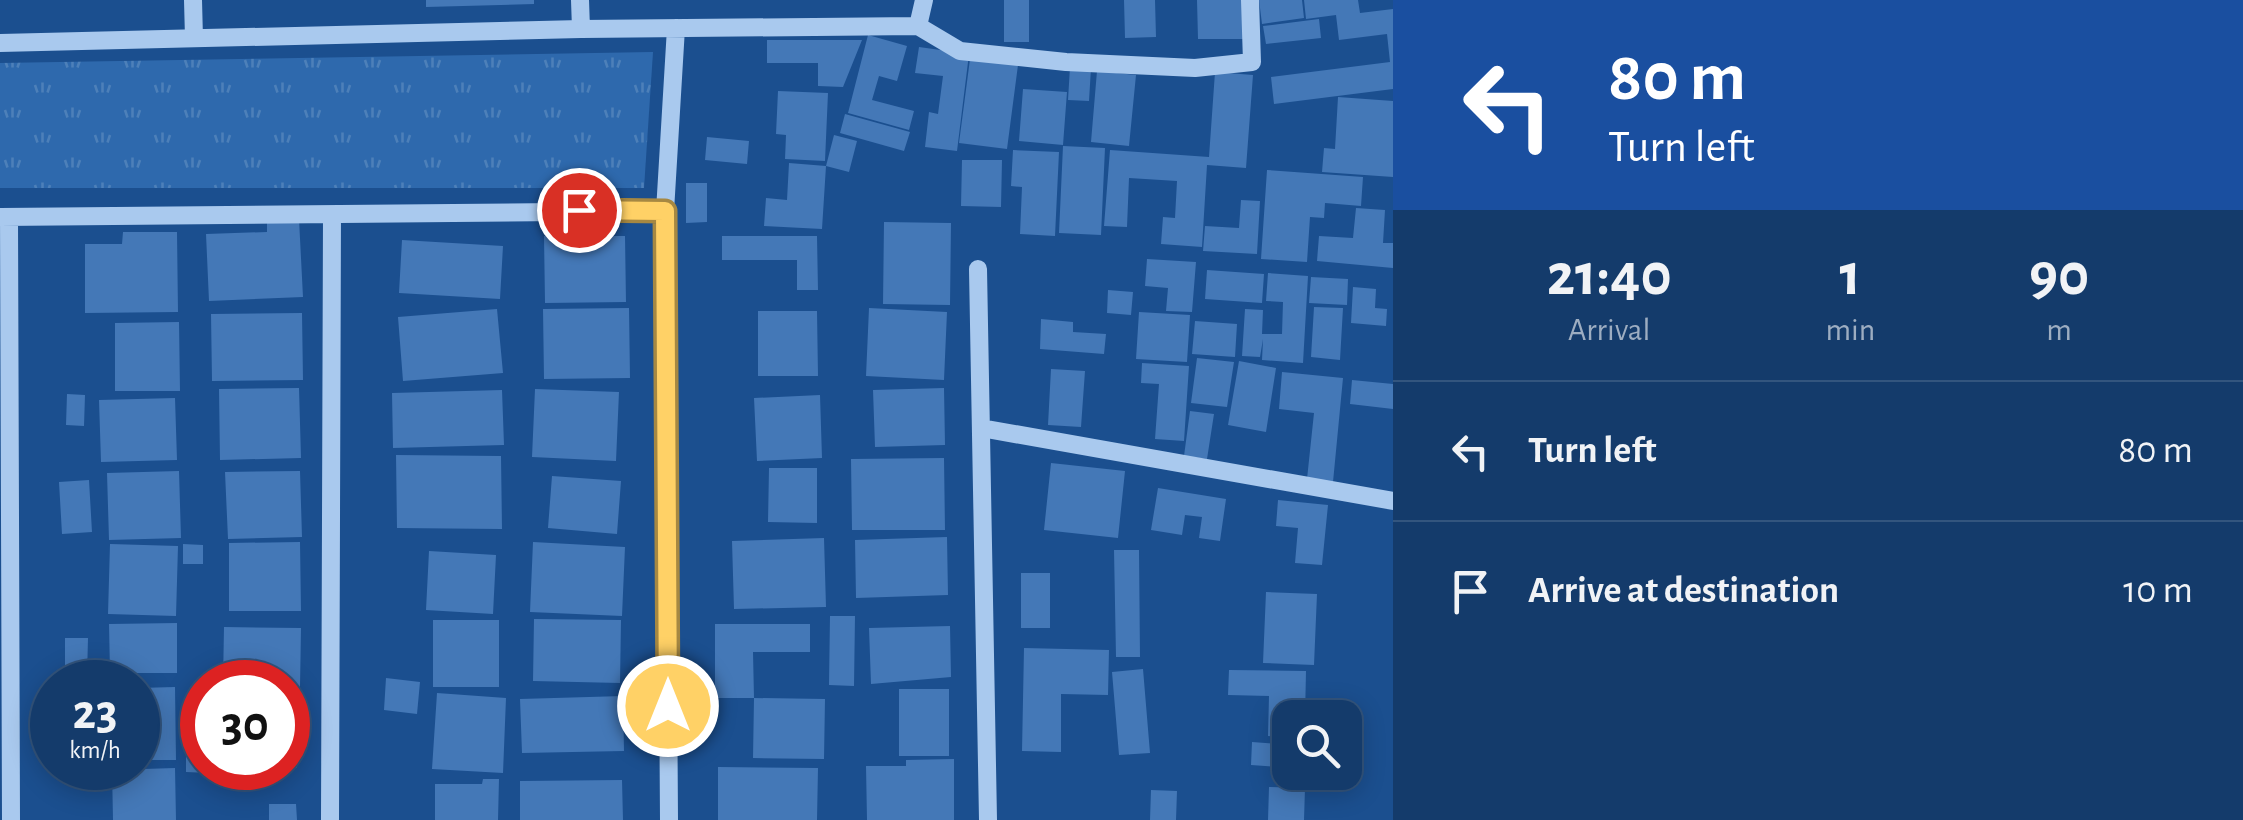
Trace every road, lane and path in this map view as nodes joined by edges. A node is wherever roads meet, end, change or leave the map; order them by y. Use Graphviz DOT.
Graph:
graph roads {
  1 [pos="193,0"];
  2 [pos="580,0"];
  3 [pos="924,0"];
  4 [pos="1250,0"];
  5 [pos="918,26"];
  6 [pos="676,28"];
  7 [pos="581,30"];
  8 [pos="194,38"];
  9 [pos="0,43"];
  10 [pos="665,211"];
  11 [pos="332,215"];
  12 [pos="4,217"];
  13 [pos="978,269"];
  14 [pos="981,428"];
  15 [pos="1393,501"];
  16 [pos="11,820"];
  17 [pos="330,820"];
  18 [pos="669,820"];
  19 [pos="988,820"];
  1 -- 8 [label="street"];
  2 -- 7 [label="street"];
  3 -- 5 [label="street"];
  4 -- 5 [label="street"];
  5 -- 6 [label="street"];
  6 -- 7 [label="street"];
  6 -- 10 [label="street"];
  7 -- 8 [label="street"];
  8 -- 9 [label="street"];
  10 -- 11 [label="street"];
  10 -- 18 [label="street"];
  11 -- 12 [label="street"];
  11 -- 17 [label="street"];
  12 -- 16 [label="street"];
  13 -- 14 [label="street"];
  14 -- 15 [label="street"];
  14 -- 19 [label="street"];
}
